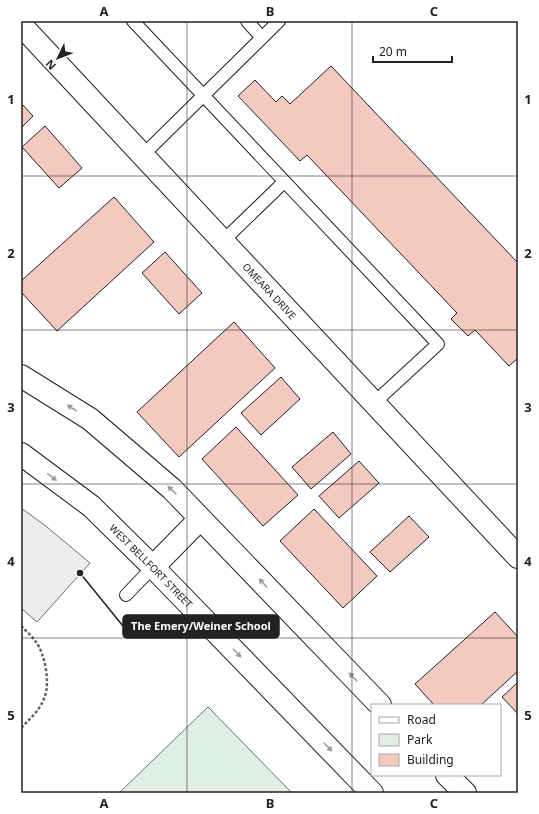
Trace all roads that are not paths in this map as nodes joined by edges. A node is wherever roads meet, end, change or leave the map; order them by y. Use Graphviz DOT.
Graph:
graph roads {
  1 [pos="133,21"];
  2 [pos="247,21"];
  3 [pos="279,21"];
  4 [pos="21,25"];
  5 [pos="262,38"];
  6 [pos="203,96"];
  7 [pos="143,155"];
  8 [pos="284,182"];
  9 [pos="223,241"];
  10 [pos="21,376"];
  11 [pos="374,403"];
  12 [pos="21,454"];
  13 [pos="200,519"];
  14 [pos="518,557"];
  15 [pos="153,567"];
  16 [pos="126,595"];
  17 [pos="379,704"];
  18 [pos="448,776"];
  19 [pos="372,793"];
  20 [pos="464,793"];
  1 -- 6 [label="lane"];
  2 -- 5 [label="lane"];
  3 -- 5 [label="lane"];
  4 -- 7 [label="main road, OMEARA DRIVE"];
  5 -- 6 [label="lane"];
  6 -- 7 [label="lane"];
  6 -- 8 [label="lane"];
  7 -- 9 [label="main road, OMEARA DRIVE"];
  8 -- 9 [label="lane"];
  8 -- 11 [label="lane"];
  9 -- 11 [label="main road, OMEARA DRIVE"];
  13 -- 10 [label="main road, one-way"];
  11 -- 14 [label="main road, OMEARA DRIVE"];
  12 -- 15 [label="main road, WEST BELLFORT STREET, one-way"];
  13 -- 15 [label="main road"];
  17 -- 13 [label="main road, one-way"];
  15 -- 16 [label="lane"];
  15 -- 19 [label="main road, WEST BELLFORT STREET, one-way"];
  18 -- 20 [label="main road"];
}
